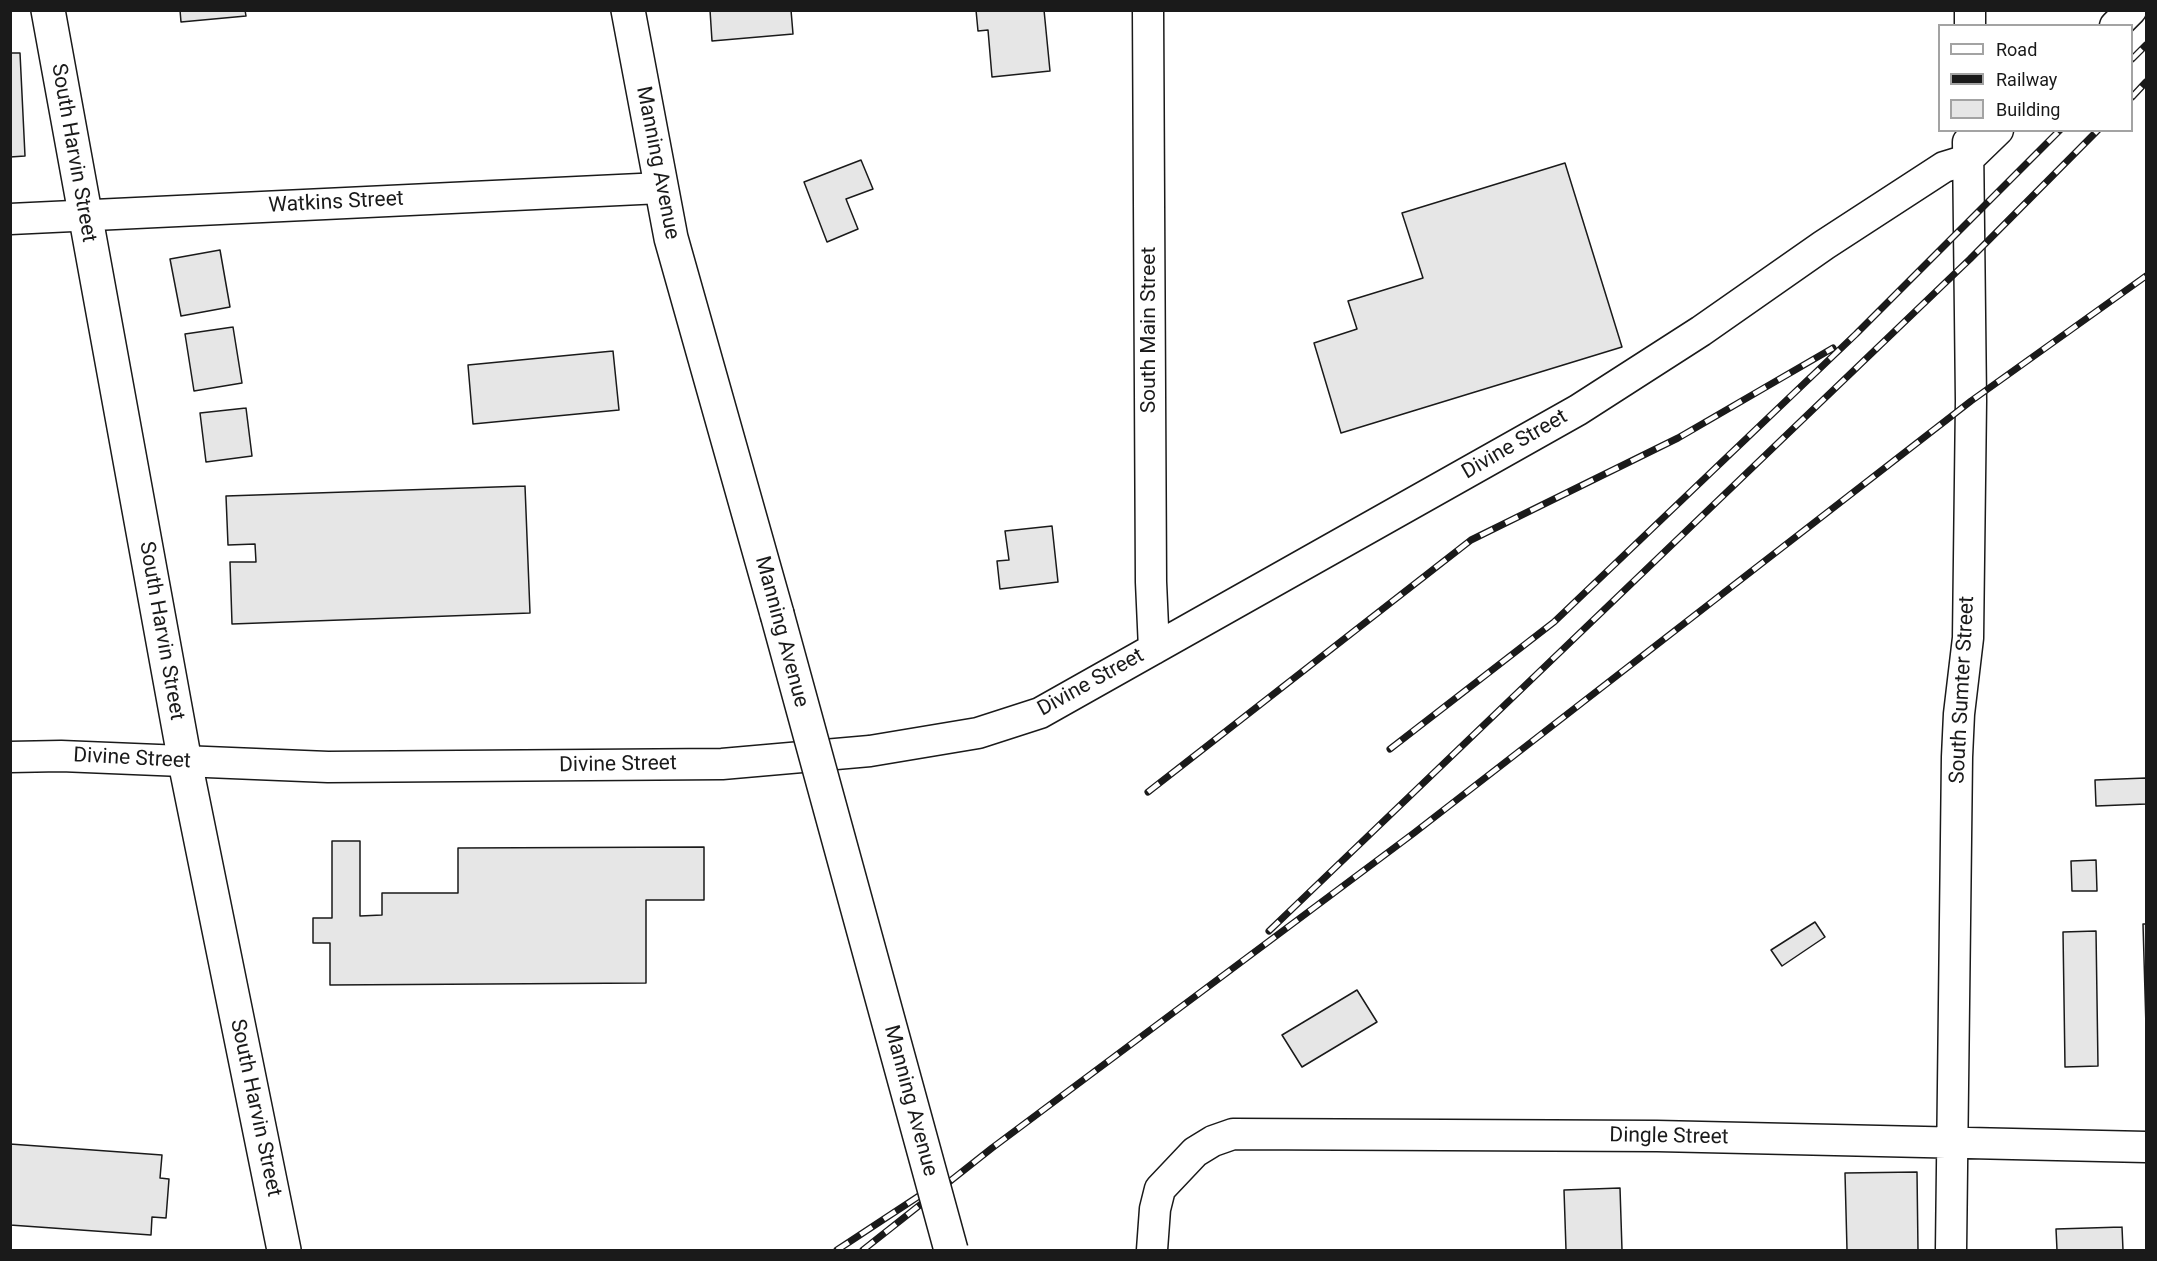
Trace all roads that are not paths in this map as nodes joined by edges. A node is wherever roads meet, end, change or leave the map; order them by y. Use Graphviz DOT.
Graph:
graph roads {
  1 [pos="48,10"];
  2 [pos="628,10"];
  3 [pos="1148,10"];
  4 [pos="2131,10"];
  5 [pos="2117,24"];
  6 [pos="1968,132"];
  7 [pos="1996,132"];
  8 [pos="1967,160"];
  9 [pos="661,188"];
  10 [pos="84,215"];
  11 [pos="10,219"];
  12 [pos="1154,649"];
  13 [pos="10,757"];
  14 [pos="185,762"];
  15 [pos="1952,1144"];
  16 [pos="2146,1148"];
  17 [pos="284,1251"];
  18 [pos="951,1251"];
  19 [pos="1152,1251"];
  20 [pos="1951,1251"];
  1 -- 10 [label="main road, South Harvin Street"];
  2 -- 9 [label="main road, Manning Avenue"];
  3 -- 12 [label="street, South Main Street"];
  4 -- 5 [label="street"];
  6 -- 8 [label="street, South Sumter Street"];
  7 -- 8 [label="street"];
  8 -- 12 [label="street, Divine Street"];
  8 -- 15 [label="street, South Sumter Street"];
  9 -- 10 [label="street, Watkins Street"];
  9 -- 18 [label="main road, Manning Avenue, bridge"];
  10 -- 11 [label="street, Watkins Street"];
  10 -- 14 [label="main road, South Harvin Street"];
  12 -- 14 [label="street, Divine Street"];
  13 -- 14 [label="street, Divine Street"];
  14 -- 17 [label="main road, South Harvin Street"];
  15 -- 16 [label="street, Dingle Street"];
  15 -- 19 [label="street, Dingle Street"];
  15 -- 20 [label="street, South Sumter Street"];
}
